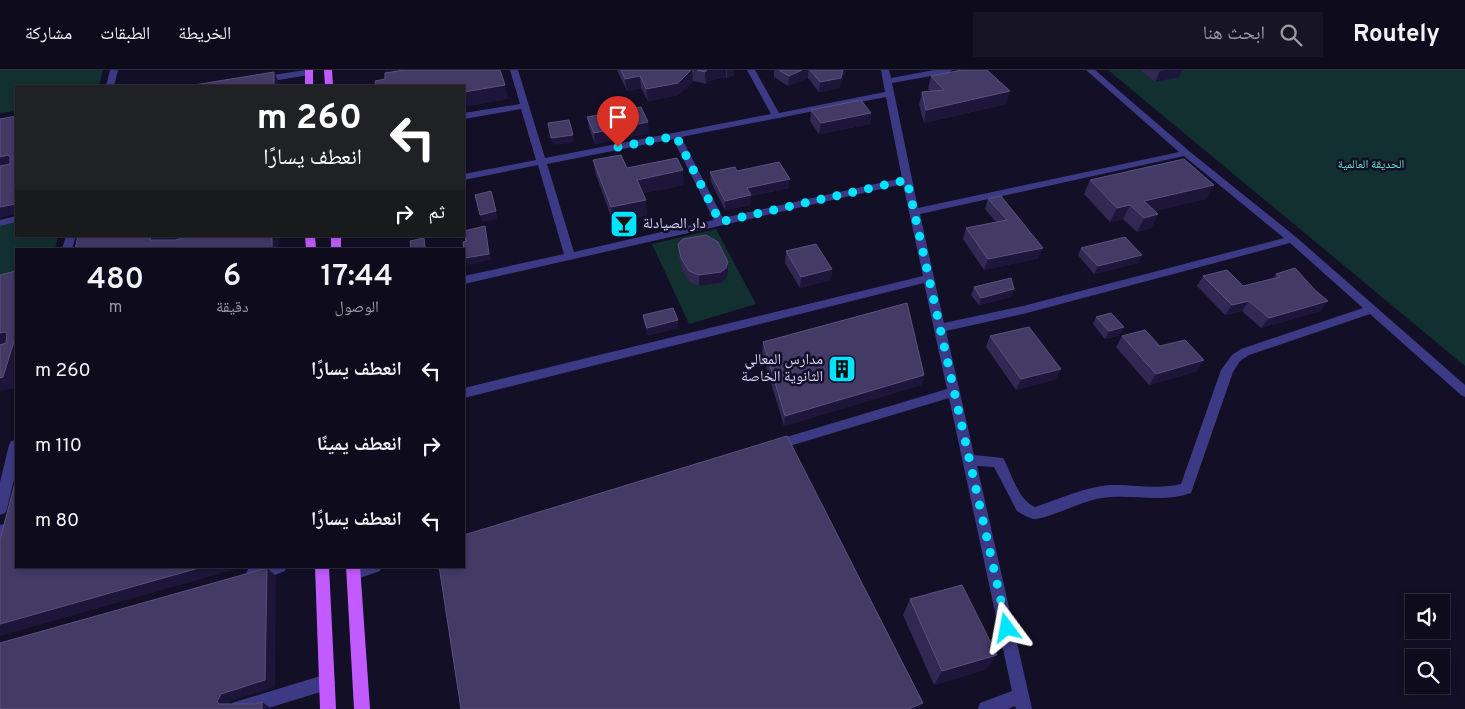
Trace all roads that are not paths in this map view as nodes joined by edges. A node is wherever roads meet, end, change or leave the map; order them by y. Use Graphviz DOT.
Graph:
graph roads {
  1 [pos="114,70"];
  2 [pos="328,70"];
  3 [pos="514,70"];
  4 [pos="751,70"];
  5 [pos="948,70"];
  6 [pos="1090,70"];
  7 [pos="309,71"];
  8 [pos="252,82"];
  9 [pos="887,82"];
  10 [pos="110,85"];
  11 [pos="309,85"];
  12 [pos="329,85"];
  13 [pos="524,106"];
  14 [pos="465,116"];
  15 [pos="776,116"];
  16 [pos="676,136"];
  17 [pos="1186,153"];
  18 [pos="541,162"];
  19 [pos="465,177"];
  20 [pos="907,180"];
  21 [pos="914,212"];
  22 [pos="15,220"];
  23 [pos="0,222"];
  24 [pos="720,222"];
  25 [pos="1292,239"];
  26 [pos="570,256"];
  27 [pos="929,278"];
  28 [pos="465,280"];
  29 [pos="1372,309"];
  30 [pos="940,328"];
  31 [pos="954,392"];
  32 [pos="1465,392"];
  33 [pos="465,393"];
  34 [pos="15,448"];
  35 [pos="756,451"];
  36 [pos="969,460"];
  37 [pos="5,473"];
  38 [pos="0,509"];
  39 [pos="15,527"];
  40 [pos="0,531"];
  41 [pos="273,568"];
  42 [pos="322,568"];
  43 [pos="353,570"];
  44 [pos="242,577"];
  45 [pos="327,682"];
  46 [pos="1022,702"];
  47 [pos="238,709"];
  48 [pos="328,709"];
  49 [pos="362,709"];
  50 [pos="986,709"];
  1 -- 10 [label="street"];
  2 -- 12 [label="main road"];
  3 -- 13 [label="street"];
  4 -- 15 [label="street"];
  5 -- 9 [label="street"];
  6 -- 17 [label="street"];
  7 -- 8 [label="street"];
  7 -- 11 [label="main road"];
  9 -- 15 [label="street"];
  9 -- 20 [label="street"];
  13 -- 14 [label="street"];
  13 -- 18 [label="street"];
  15 -- 16 [label="street"];
  16 -- 18 [label="street"];
  16 -- 24 [label="street"];
  17 -- 21 [label="street"];
  17 -- 25 [label="street"];
  18 -- 19 [label="street"];
  18 -- 26 [label="street"];
  20 -- 21 [label="street"];
  20 -- 24 [label="street"];
  21 -- 27 [label="street"];
  22 -- 23 [label="street"];
  24 -- 26 [label="street"];
  25 -- 29 [label="street"];
  25 -- 30 [label="street"];
  26 -- 28 [label="street"];
  27 -- 30 [label="street"];
  27 -- 33 [label="street"];
  29 -- 32 [label="street"];
  29 -- 36 [label="street"];
  30 -- 31 [label="street"];
  31 -- 35 [label="street"];
  31 -- 36 [label="street"];
  34 -- 37 [label="street"];
  36 -- 46 [label="street"];
  37 -- 38 [label="street"];
  39 -- 40 [label="street"];
  41 -- 44 [label="street"];
  42 -- 45 [label="main road"];
  43 -- 49 [label="main road"];
  45 -- 47 [label="street"];
  45 -- 48 [label="main road"];
  46 -- 50 [label="street"];
}
